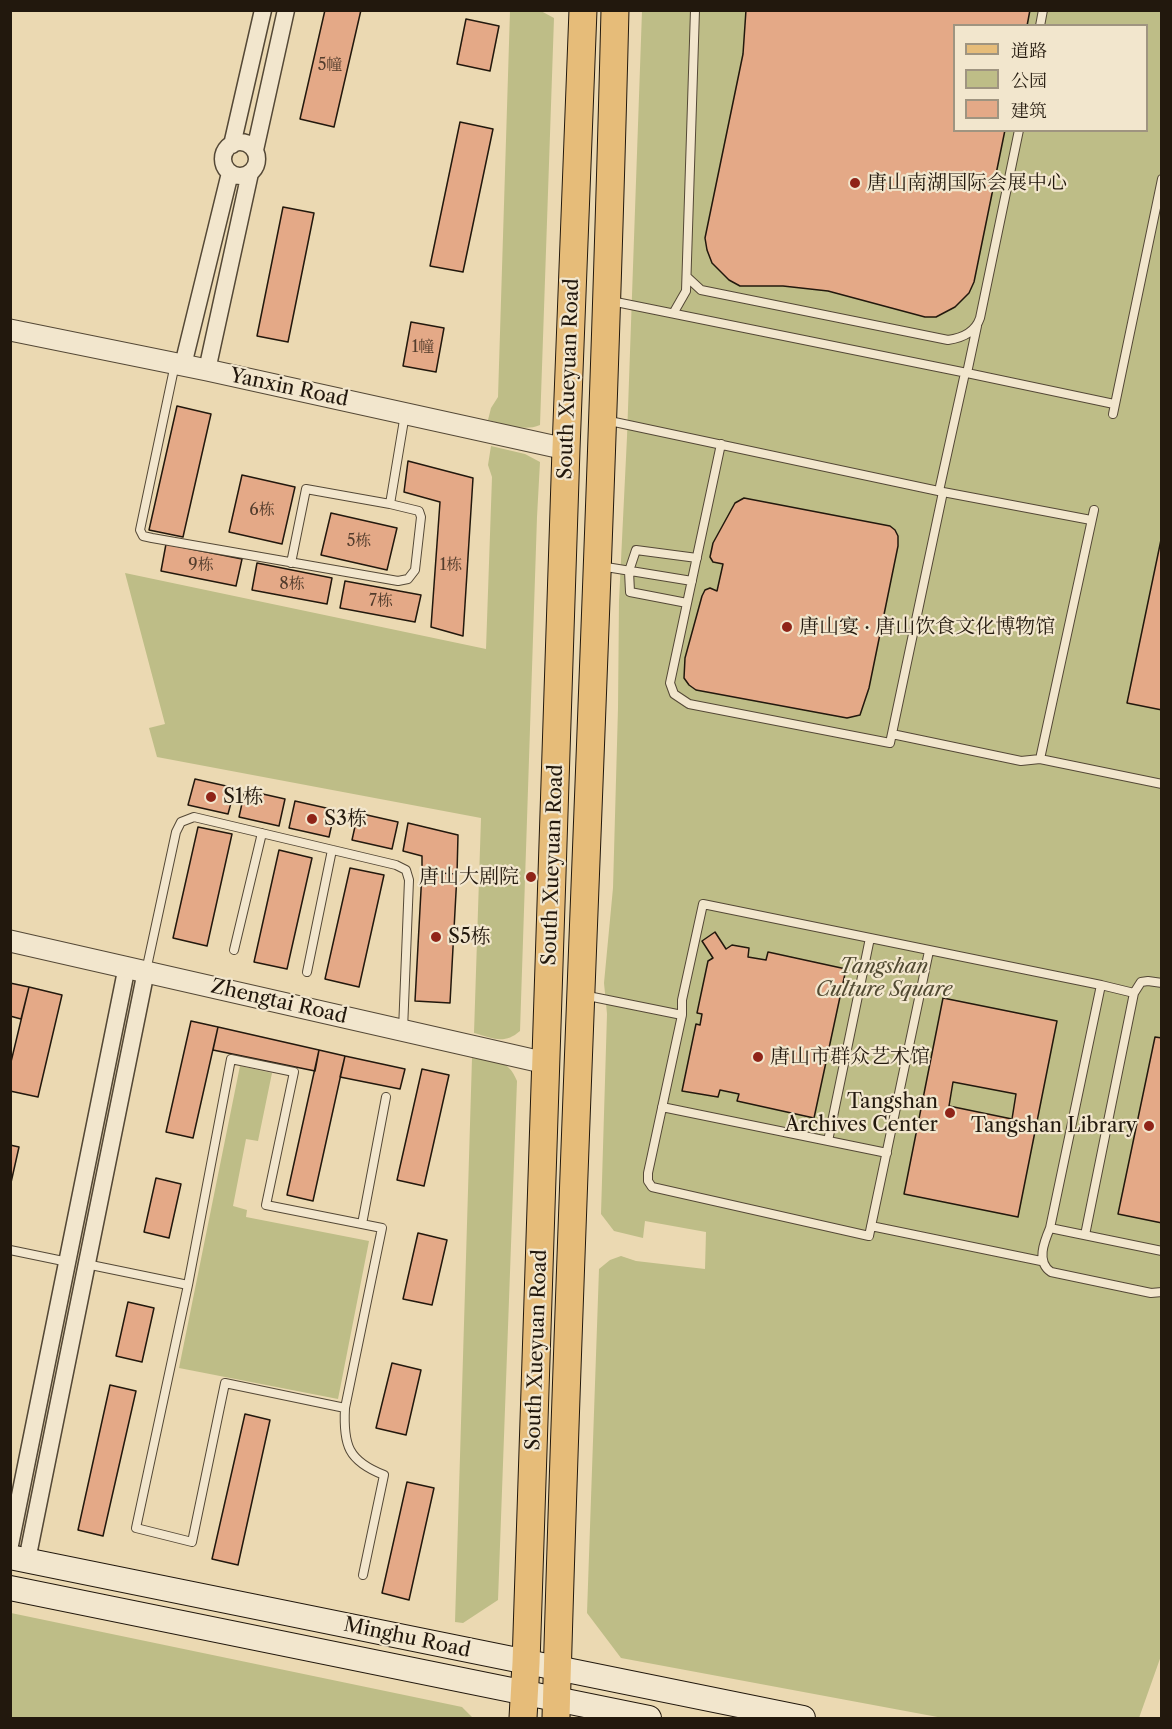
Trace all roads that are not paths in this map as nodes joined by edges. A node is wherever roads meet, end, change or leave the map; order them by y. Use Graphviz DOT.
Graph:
graph roads {
  1 [pos="263,10"];
  2 [pos="286,10"];
  3 [pos="583,10"];
  4 [pos="615,10"];
  5 [pos="695,10"];
  6 [pos="1019,132"];
  7 [pos="232,145"];
  8 [pos="255,150"];
  9 [pos="230,173"];
  10 [pos="250,173"];
  11 [pos="1161,179"];
  12 [pos="687,277"];
  13 [pos="608,300"];
  14 [pos="674,312"];
  15 [pos="977,326"];
  16 [pos="10,330"];
  17 [pos="179,364"];
  18 [pos="207,370"];
  19 [pos="966,373"];
  20 [pos="405,413"];
  21 [pos="602,419"];
  22 [pos="721,444"];
  23 [pos="566,449"];
  24 [pos="941,492"];
  25 [pos="390,504"];
  26 [pos="1094,510"];
  27 [pos="1091,520"];
  28 [pos="697,558"];
  29 [pos="291,563"];
  30 [pos="596,566"];
  31 [pos="629,571"];
  32 [pos="692,581"];
  33 [pos="687,603"];
  34 [pos="892,734"];
  35 [pos="1040,759"];
  36 [pos="1161,784"];
  37 [pos="262,833"];
  38 [pos="332,850"];
  39 [pos="870,938"];
  40 [pos="10,941"];
  41 [pos="234,951"];
  42 [pos="929,951"];
  43 [pos="137,969"];
  44 [pos="307,972"];
  45 [pos="1161,983"];
  46 [pos="1101,985"];
  47 [pos="1134,993"];
  48 [pos="579,994"];
  49 [pos="682,1015"];
  50 [pos="403,1030"];
  51 [pos="546,1064"];
  52 [pos="386,1097"];
  53 [pos="662,1107"];
  54 [pos="828,1141"];
  55 [pos="887,1153"];
  56 [pos="362,1224"];
  57 [pos="871,1226"];
  58 [pos="1050,1228"];
  59 [pos="1085,1235"];
  60 [pos="10,1250"];
  61 [pos="1161,1251"];
  62 [pos="1041,1261"];
  63 [pos="68,1262"];
  64 [pos="86,1264"];
  65 [pos="188,1285"];
  66 [pos="1161,1292"];
  67 [pos="345,1408"];
  68 [pos="16,1554"];
  69 [pos="363,1575"];
  70 [pos="10,1588"];
  71 [pos="526,1663"];
  72 [pos="556,1668"];
  73 [pos="523,1706"];
  74 [pos="556,1709"];
  75 [pos="649,1719"];
  76 [pos="803,1719"];
  1 -- 7 [label="street"];
  2 -- 8 [label="street"];
  3 -- 23 [label="main road, South Xueyuan Road"];
  4 -- 13 [label="main road, South Xueyuan Road"];
  5 -- 12 [label="lane"];
  6 -- 15 [label="lane"];
  7 -- 8 [label="street"];
  7 -- 9 [label="street"];
  8 -- 10 [label="street"];
  9 -- 10 [label="street"];
  9 -- 17 [label="street"];
  10 -- 18 [label="street"];
  11 -- 19 [label="lane"];
  12 -- 14 [label="lane"];
  12 -- 15 [label="lane"];
  13 -- 14 [label="lane"];
  13 -- 21 [label="main road, South Xueyuan Road"];
  14 -- 19 [label="lane"];
  15 -- 19 [label="lane"];
  16 -- 17 [label="street, Yanxin Road"];
  17 -- 18 [label="street, Yanxin Road"];
  17 -- 29 [label="lane"];
  18 -- 20 [label="street, Yanxin Road"];
  19 -- 24 [label="lane"];
  20 -- 23 [label="street, Yanxin Road"];
  20 -- 25 [label="lane"];
  21 -- 22 [label="lane"];
  21 -- 30 [label="main road, South Xueyuan Road"];
  22 -- 24 [label="lane"];
  22 -- 28 [label="lane"];
  23 -- 51 [label="main road, South Xueyuan Road"];
  24 -- 27 [label="lane"];
  24 -- 34 [label="lane"];
  25 -- 29 [label="lane"];
  25 -- 29 [label="lane"];
  26 -- 27 [label="lane"];
  27 -- 35 [label="lane"];
  28 -- 31 [label="lane"];
  28 -- 32 [label="lane"];
  30 -- 31 [label="lane"];
  30 -- 48 [label="main road, South Xueyuan Road"];
  31 -- 32 [label="lane"];
  31 -- 33 [label="lane"];
  32 -- 33 [label="lane"];
  33 -- 34 [label="lane"];
  34 -- 35 [label="lane"];
  35 -- 36 [label="lane"];
  37 -- 38 [label="lane"];
  37 -- 41 [label="lane"];
  37 -- 43 [label="lane"];
  38 -- 44 [label="lane"];
  38 -- 50 [label="lane"];
  39 -- 42 [label="lane"];
  39 -- 49 [label="lane"];
  39 -- 54 [label="lane"];
  40 -- 43 [label="street, Zhengtai Road"];
  42 -- 46 [label="lane"];
  42 -- 55 [label="lane"];
  43 -- 50 [label="street, Zhengtai Road"];
  43 -- 63 [label="street"];
  43 -- 64 [label="street"];
  45 -- 47 [label="lane"];
  46 -- 47 [label="lane"];
  46 -- 58 [label="lane"];
  47 -- 59 [label="lane"];
  48 -- 49 [label="lane"];
  48 -- 72 [label="main road, South Xueyuan Road"];
  49 -- 53 [label="lane"];
  50 -- 51 [label="street, Zhengtai Road"];
  51 -- 71 [label="main road, South Xueyuan Road"];
  52 -- 56 [label="lane"];
  53 -- 54 [label="lane"];
  53 -- 57 [label="lane"];
  54 -- 55 [label="lane"];
  55 -- 57 [label="lane"];
  56 -- 65 [label="lane"];
  56 -- 67 [label="lane"];
  57 -- 62 [label="lane"];
  58 -- 59 [label="lane"];
  58 -- 62 [label="lane"];
  59 -- 61 [label="lane"];
  60 -- 63 [label="lane"];
  62 -- 66 [label="lane"];
  63 -- 68 [label="street"];
  64 -- 65 [label="lane"];
  64 -- 68 [label="street"];
  65 -- 67 [label="lane"];
  67 -- 69 [label="lane"];
  68 -- 71 [label="main road, Minghu Road"];
  70 -- 73 [label="main road, Minghu Road"];
  71 -- 72 [label="main road, Minghu Road"];
  71 -- 73 [label="main road, South Xueyuan Road"];
  72 -- 74 [label="main road, South Xueyuan Road"];
  72 -- 76 [label="main road, Minghu Road"];
  73 -- 74 [label="main road, Minghu Road"];
  74 -- 75 [label="main road, Minghu Road"];
}
